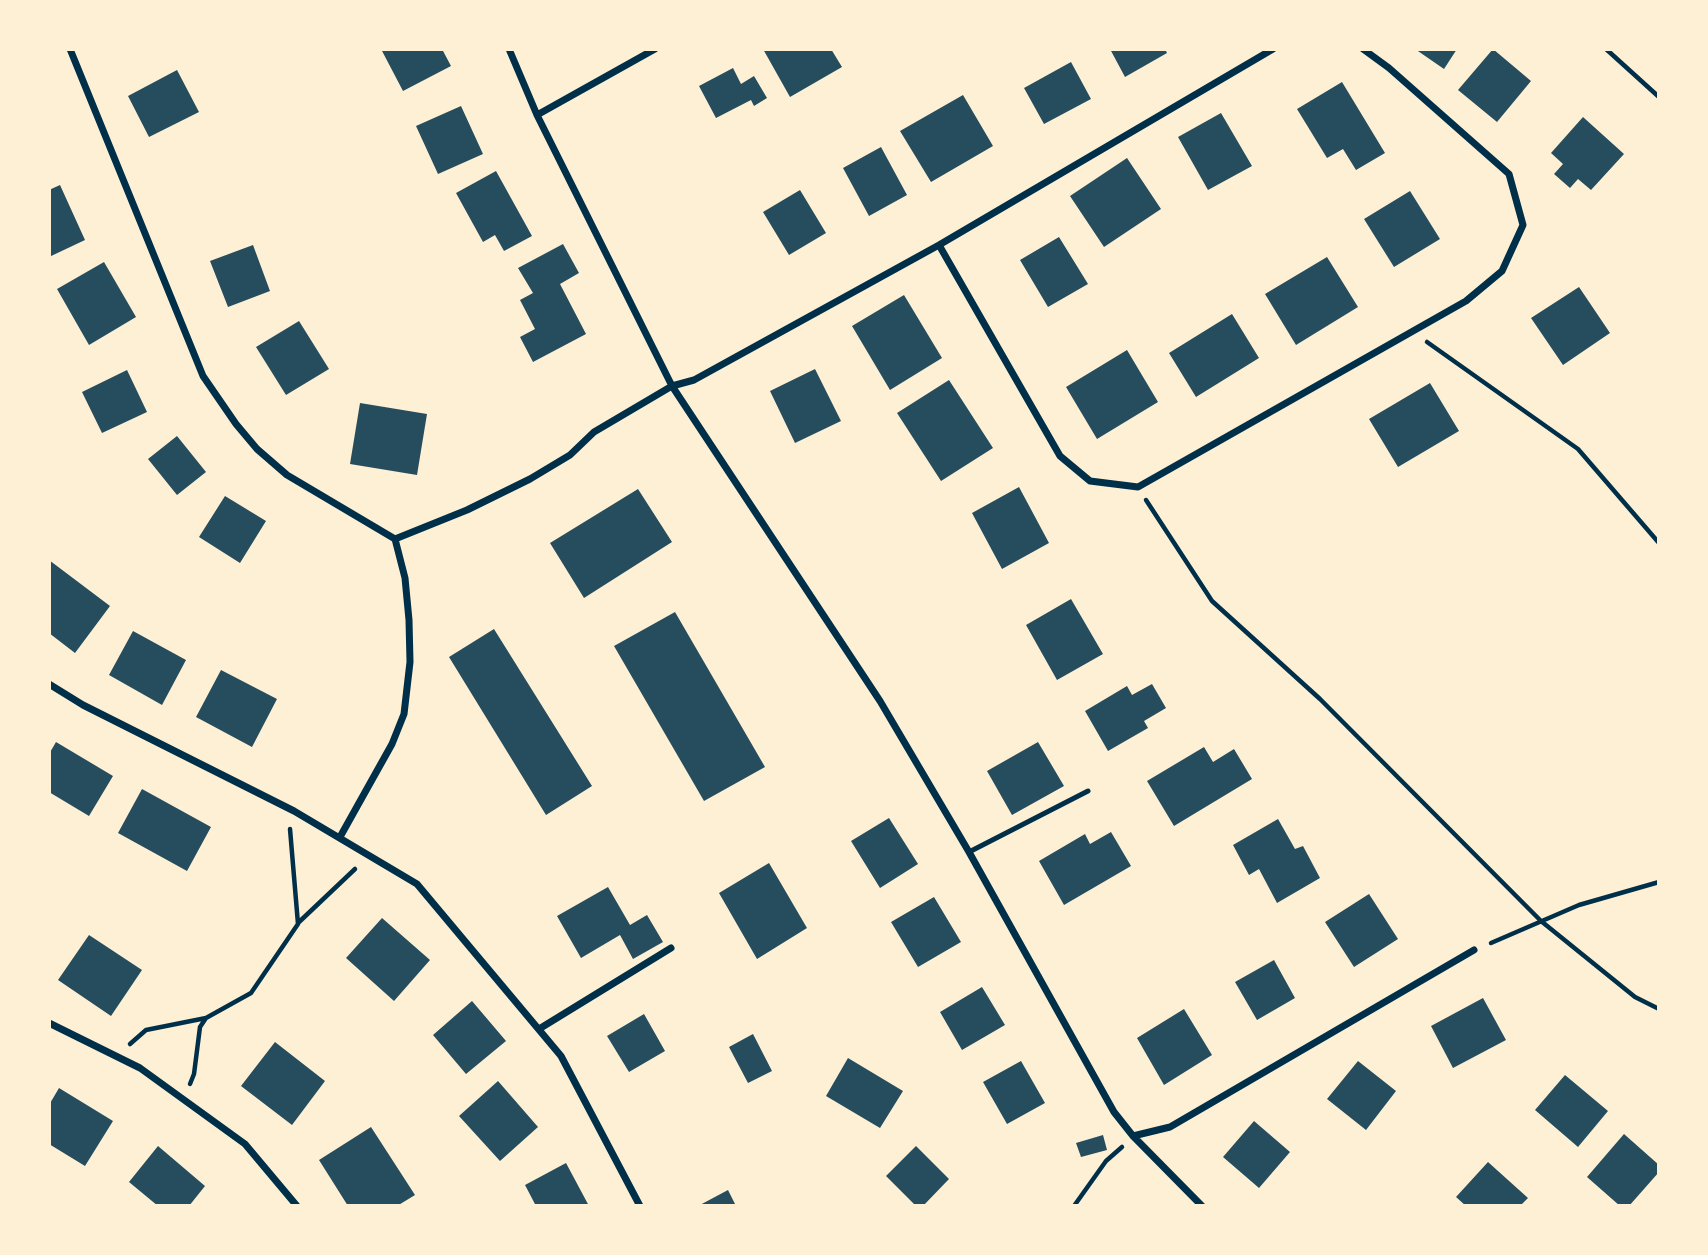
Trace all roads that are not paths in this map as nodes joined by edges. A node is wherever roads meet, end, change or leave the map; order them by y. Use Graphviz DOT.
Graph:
graph roads {
  1 [pos="70,49"];
  2 [pos="509,49"];
  3 [pos="655,49"];
  4 [pos="1273,49"];
  5 [pos="1363,49"];
  6 [pos="537,115"];
  7 [pos="939,245"];
  8 [pos="671,386"];
  9 [pos="395,539"];
  10 [pos="49,684"];
  11 [pos="1088,791"];
  12 [pos="340,837"];
  13 [pos="970,852"];
  14 [pos="671,947"];
  15 [pos="1474,950"];
  16 [pos="49,1023"];
  17 [pos="540,1029"];
  18 [pos="1133,1136"];
  19 [pos="297,1206"];
  20 [pos="640,1206"];
  21 [pos="1202,1206"];
  1 -- 9 [label="street"];
  2 -- 6 [label="street"];
  3 -- 6 [label="street"];
  4 -- 7 [label="street"];
  5 -- 7 [label="street"];
  6 -- 8 [label="street"];
  7 -- 8 [label="street"];
  8 -- 9 [label="street"];
  8 -- 13 [label="street"];
  9 -- 12 [label="street"];
  10 -- 12 [label="street"];
  11 -- 13 [label="lane"];
  12 -- 17 [label="street"];
  13 -- 18 [label="street"];
  14 -- 17 [label="street"];
  15 -- 18 [label="street"];
  16 -- 19 [label="street"];
  17 -- 20 [label="street"];
  18 -- 21 [label="street"];
}
